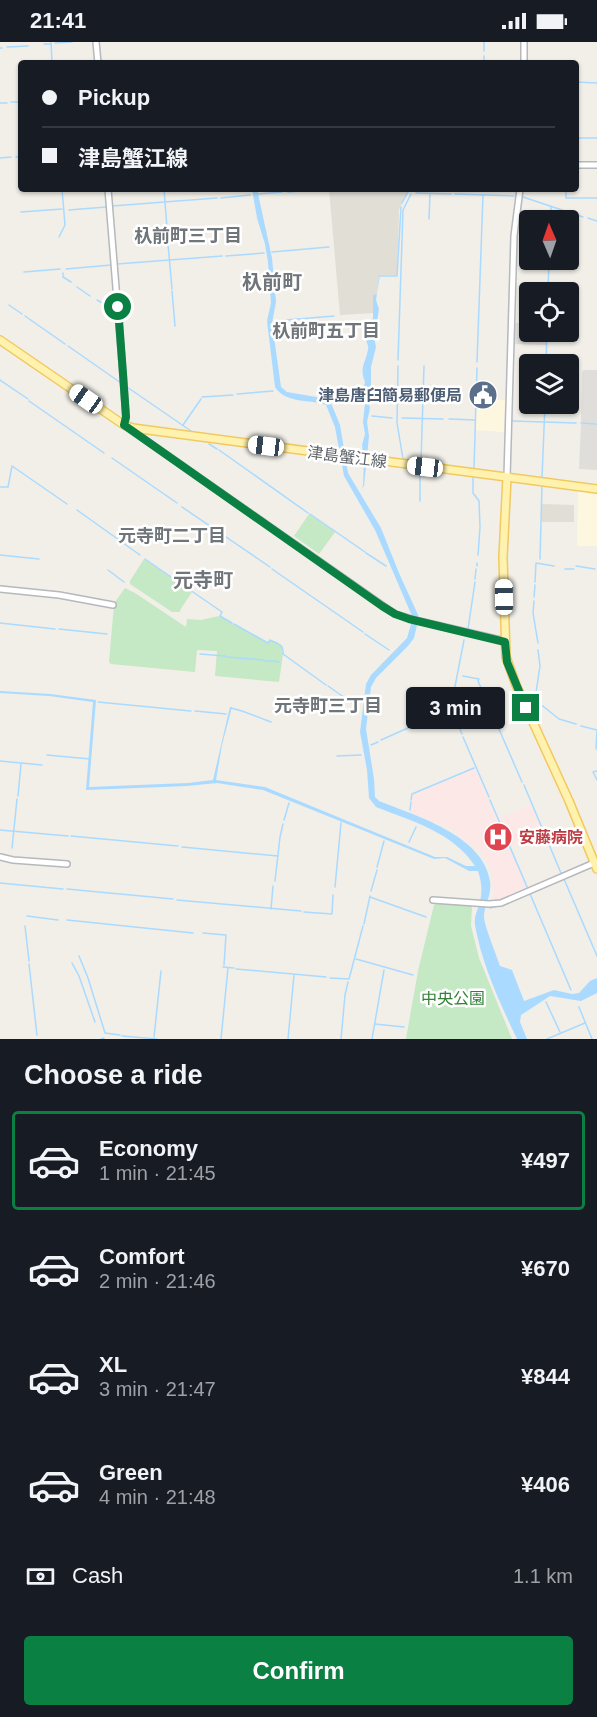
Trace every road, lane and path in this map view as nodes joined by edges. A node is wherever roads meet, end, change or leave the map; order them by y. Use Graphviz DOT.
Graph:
graph roads {
  1 [pos="96,42"];
  2 [pos="524,42"];
  3 [pos="98,60"];
  4 [pos="524,60"];
  5 [pos="579,165"];
  6 [pos="597,165"];
  7 [pos="108,192"];
  8 [pos="520,192"];
  9 [pos="0,339"];
  10 [pos="124,425"];
  11 [pos="507,477"];
  12 [pos="597,489"];
  13 [pos="0,589"];
  14 [pos="113,605"];
  15 [pos="505,642"];
  16 [pos="0,857"];
  17 [pos="67,864"];
  18 [pos="596,866"];
  19 [pos="433,900"];
  1 -- 3 [label="street"];
  2 -- 4 [label="street"];
  5 -- 6 [label="street"];
  7 -- 10 [label="street"];
  8 -- 11 [label="street"];
  9 -- 10 [label="main road, 津島蟹江線"];
  10 -- 11 [label="main road, 津島蟹江線"];
  10 -- 15 [label="street"];
  11 -- 12 [label="main road, 津島蟹江線"];
  11 -- 15 [label="main road"];
  13 -- 14 [label="street"];
  15 -- 18 [label="main road"];
  16 -- 17 [label="street"];
  18 -- 19 [label="street"];
}
